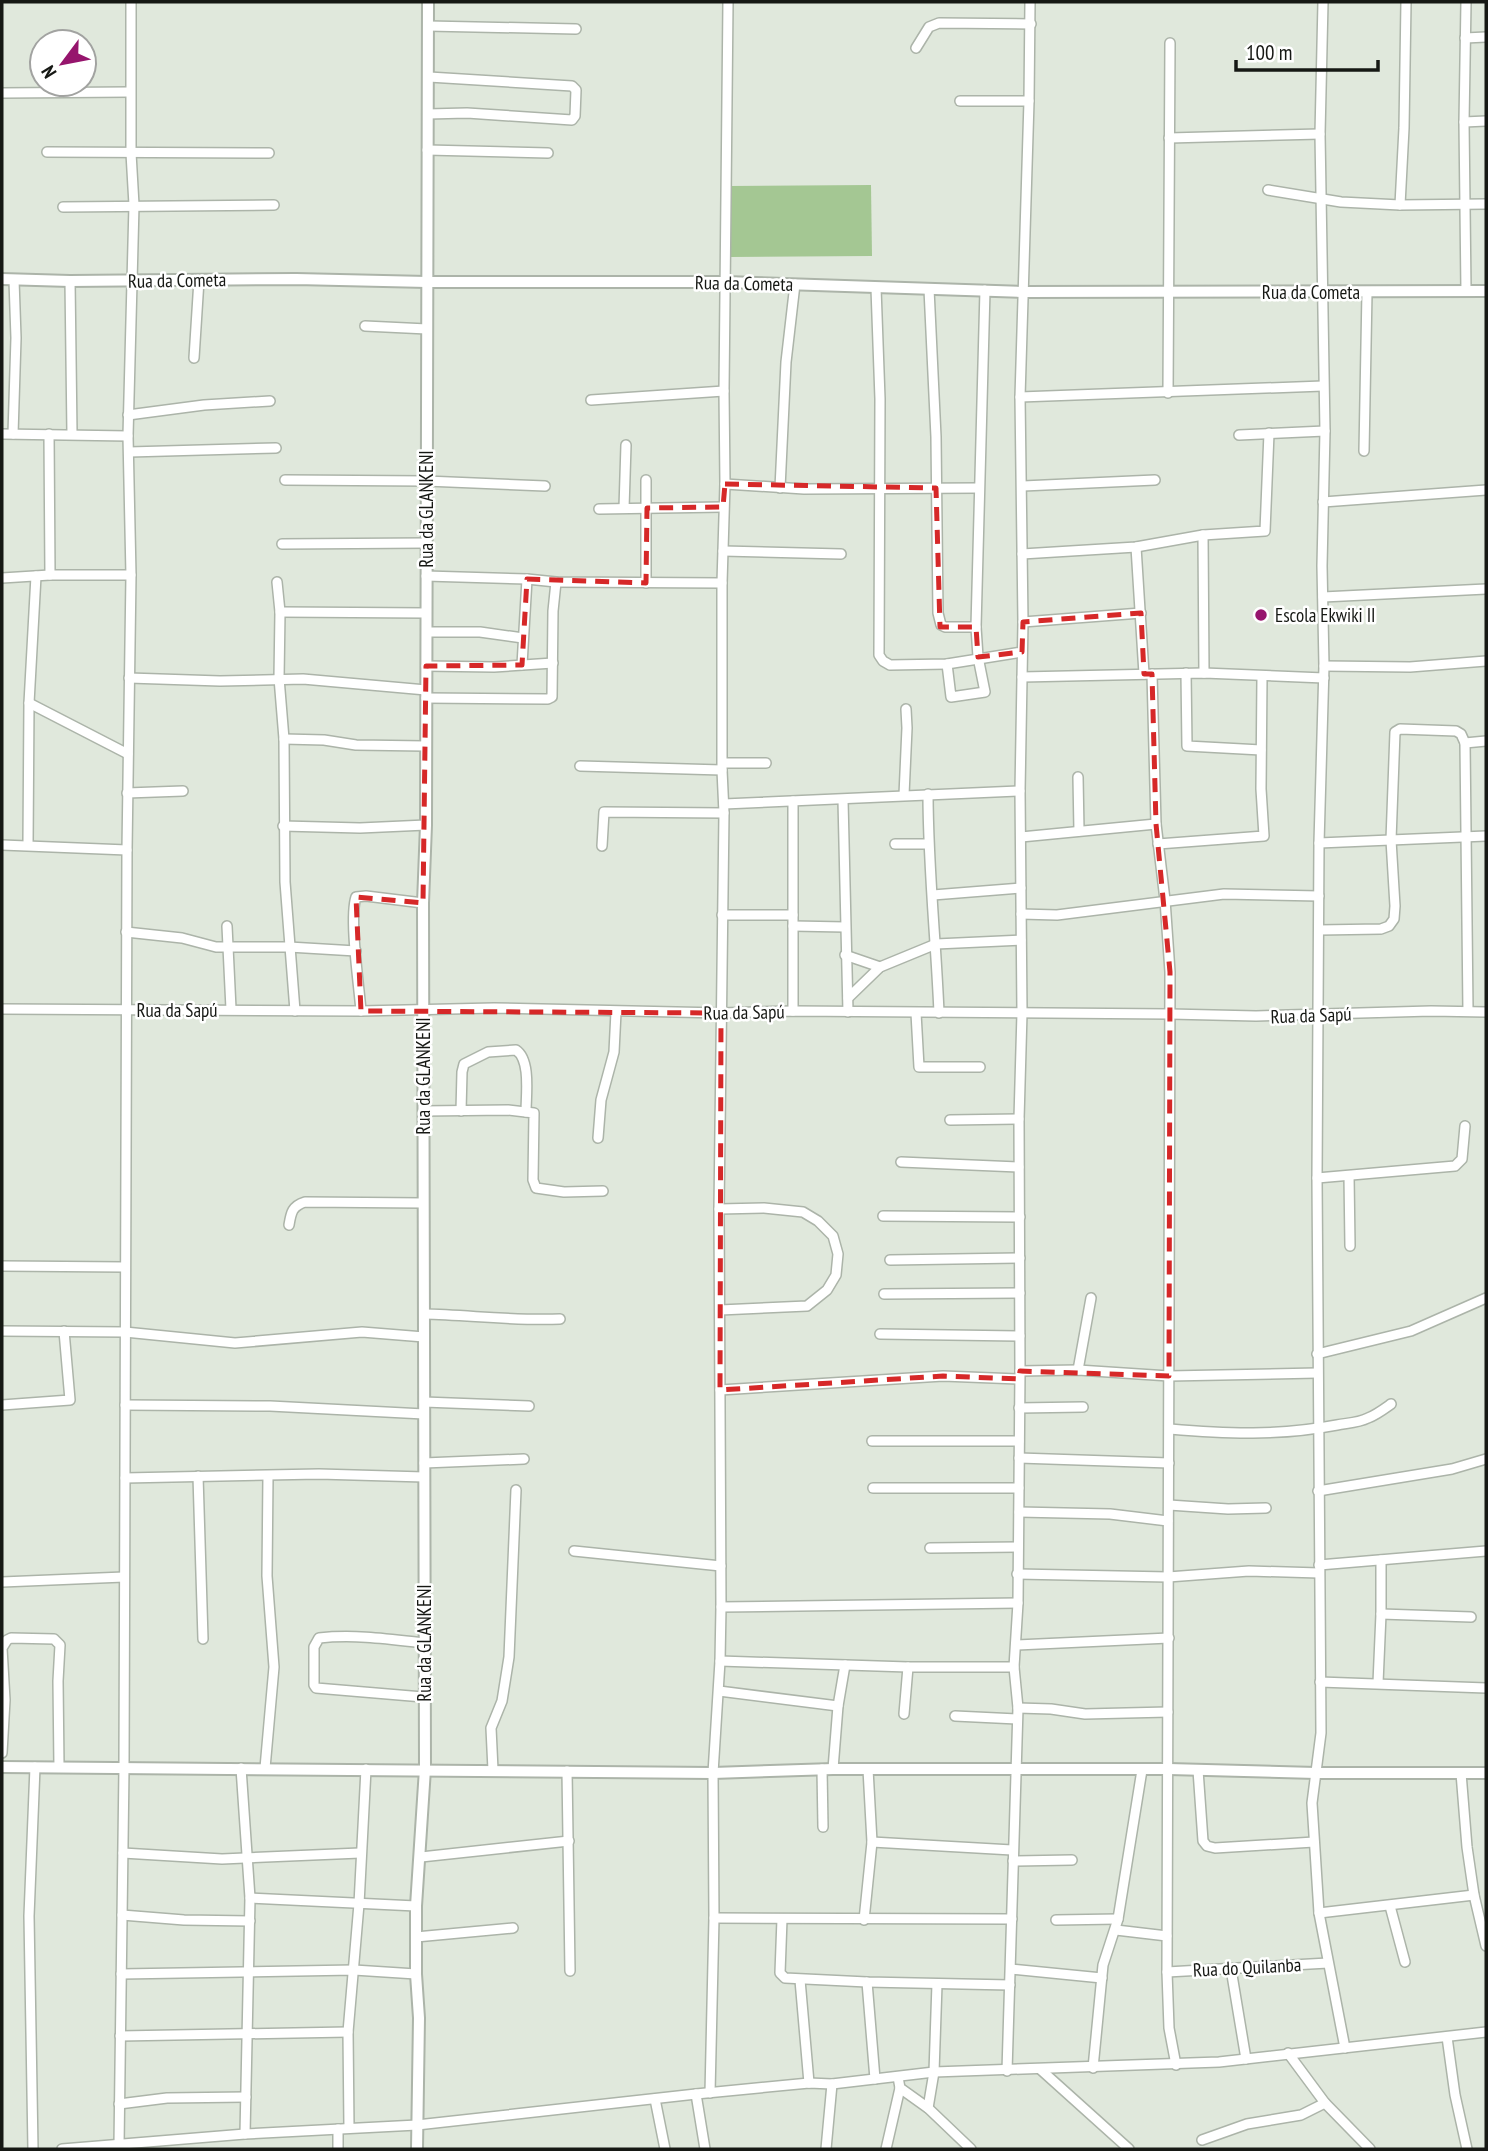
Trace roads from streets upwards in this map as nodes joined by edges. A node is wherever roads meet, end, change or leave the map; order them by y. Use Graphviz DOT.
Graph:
graph roads {
  1 [pos="131,2"];
  2 [pos="428,2"];
  3 [pos="728,2"];
  4 [pos="1030,2"];
  5 [pos="1323,2"];
  6 [pos="1406,2"];
  7 [pos="1466,2"];
  8 [pos="1031,24"];
  9 [pos="428,26"];
  10 [pos="576,29"];
  11 [pos="1486,37"];
  12 [pos="1465,38"];
  13 [pos="1170,43"];
  14 [pos="916,48"];
  15 [pos="429,76"];
  16 [pos="130,92"];
  17 [pos="3,93"];
  18 [pos="960,101"];
  19 [pos="1030,101"];
  20 [pos="428,114"];
  21 [pos="1486,121"];
  22 [pos="1464,122"];
  23 [pos="1320,134"];
  24 [pos="1169,138"];
  25 [pos="428,150"];
  26 [pos="47,152"];
  27 [pos="131,153"];
  28 [pos="269,153"];
  29 [pos="548,153"];
  30 [pos="1268,190"];
  31 [pos="1320,200"];
  32 [pos="1465,204"];
  33 [pos="1486,204"];
  34 [pos="134,205"];
  35 [pos="274,205"];
  36 [pos="1399,205"];
  37 [pos="63,206"];
  38 [pos="2,279"];
  39 [pos="14,280"];
  40 [pos="199,280"];
  41 [pos="70,281"];
  42 [pos="131,281"];
  43 [pos="427,282"];
  44 [pos="725,282"];
  45 [pos="795,284"];
  46 [pos="876,288"];
  47 [pos="929,289"];
  48 [pos="985,290"];
  49 [pos="1168,290"];
  50 [pos="1466,291"];
  51 [pos="1486,291"];
  52 [pos="1022,292"];
  53 [pos="1367,292"];
  54 [pos="1321,293"];
  55 [pos="365,326"];
  56 [pos="427,329"];
  57 [pos="194,358"];
  58 [pos="1323,386"];
  59 [pos="724,391"];
  60 [pos="1168,393"];
  61 [pos="1020,397"];
  62 [pos="590,400"];
  63 [pos="270,401"];
  64 [pos="128,415"];
  65 [pos="1325,431"];
  66 [pos="1269,433"];
  67 [pos="2,434"];
  68 [pos="13,434"];
  69 [pos="49,434"];
  70 [pos="72,434"];
  71 [pos="1239,435"];
  72 [pos="128,436"];
  73 [pos="626,445"];
  74 [pos="276,448"];
  75 [pos="1364,451"];
  76 [pos="129,452"];
  77 [pos="285,480"];
  78 [pos="646,480"];
  79 [pos="1155,480"];
  80 [pos="426,481"];
  81 [pos="726,484"];
  82 [pos="545,486"];
  83 [pos="1023,486"];
  84 [pos="780,488"];
  85 [pos="936,488"];
  86 [pos="979,488"];
  87 [pos="879,489"];
  88 [pos="1486,490"];
  89 [pos="1323,502"];
  90 [pos="723,507"];
  91 [pos="625,508"];
  92 [pos="647,508"];
  93 [pos="599,509"];
  94 [pos="1203,535"];
  95 [pos="426,543"];
  96 [pos="282,544"];
  97 [pos="1136,547"];
  98 [pos="723,551"];
  99 [pos="841,554"];
  100 [pos="1022,554"];
  101 [pos="50,575"];
  102 [pos="131,575"];
  103 [pos="36,576"];
  104 [pos="426,576"];
  105 [pos="2,578"];
  106 [pos="527,579"];
  107 [pos="277,582"];
  108 [pos="556,582"];
  109 [pos="646,583"];
  110 [pos="722,583"];
  111 [pos="1486,589"];
  112 [pos="1323,597"];
  113 [pos="280,612"];
  114 [pos="426,612"];
  115 [pos="1141,613"];
  116 [pos="1023,622"];
  117 [pos="976,627"];
  118 [pos="427,632"];
  119 [pos="523,638"];
  120 [pos="1022,652"];
  121 [pos="978,657"];
  122 [pos="1486,661"];
  123 [pos="553,663"];
  124 [pos="947,664"];
  125 [pos="522,665"];
  126 [pos="426,666"];
  127 [pos="1324,666"];
  128 [pos="1186,673"];
  129 [pos="1204,673"];
  130 [pos="1148,674"];
  131 [pos="1022,677"];
  132 [pos="1262,677"];
  133 [pos="129,678"];
  134 [pos="279,678"];
  135 [pos="1324,678"];
  136 [pos="426,694"];
  137 [pos="29,703"];
  138 [pos="905,709"];
  139 [pos="284,738"];
  140 [pos="1486,741"];
  141 [pos="1465,743"];
  142 [pos="425,746"];
  143 [pos="1261,750"];
  144 [pos="128,754"];
  145 [pos="766,763"];
  146 [pos="580,766"];
  147 [pos="722,767"];
  148 [pos="1078,777"];
  149 [pos="183,790"];
  150 [pos="1020,792"];
  151 [pos="127,793"];
  152 [pos="928,794"];
  153 [pos="904,795"];
  154 [pos="843,800"];
  155 [pos="793,801"];
  156 [pos="724,809"];
  157 [pos="1156,824"];
  158 [pos="426,825"];
  159 [pos="283,826"];
  160 [pos="1079,831"];
  161 [pos="1467,836"];
  162 [pos="1486,836"];
  163 [pos="1021,837"];
  164 [pos="1391,840"];
  165 [pos="1319,843"];
  166 [pos="895,844"];
  167 [pos="1158,844"];
  168 [pos="2,845"];
  169 [pos="27,845"];
  170 [pos="928,845"];
  171 [pos="602,846"];
  172 [pos="127,850"];
  173 [pos="1021,888"];
  174 [pos="933,895"];
  175 [pos="1319,896"];
  176 [pos="1165,900"];
  177 [pos="423,903"];
  178 [pos="1021,914"];
  179 [pos="722,915"];
  180 [pos="793,915"];
  181 [pos="227,926"];
  182 [pos="793,926"];
  183 [pos="845,927"];
  184 [pos="1319,930"];
  185 [pos="126,932"];
  186 [pos="1021,940"];
  187 [pos="936,944"];
  188 [pos="289,947"];
  189 [pos="228,948"];
  190 [pos="356,951"];
  191 [pos="845,955"];
  192 [pos="880,967"];
  193 [pos="848,998"];
  194 [pos="2,1009"];
  195 [pos="231,1009"];
  196 [pos="126,1010"];
  197 [pos="423,1010"];
  198 [pos="295,1011"];
  199 [pos="361,1011"];
  200 [pos="1468,1011"];
  201 [pos="616,1012"];
  202 [pos="793,1012"];
  203 [pos="848,1012"];
  204 [pos="1486,1012"];
  205 [pos="721,1013"];
  206 [pos="916,1013"];
  207 [pos="939,1013"];
  208 [pos="1022,1013"];
  209 [pos="1170,1014"];
  210 [pos="1318,1015"];
  211 [pos="980,1067"];
  212 [pos="423,1111"];
  213 [pos="461,1111"];
  214 [pos="526,1112"];
  215 [pos="1019,1119"];
  216 [pos="950,1120"];
  217 [pos="1465,1126"];
  218 [pos="598,1138"];
  219 [pos="901,1162"];
  220 [pos="1019,1167"];
  221 [pos="1349,1176"];
  222 [pos="1317,1178"];
  223 [pos="603,1191"];
  224 [pos="423,1203"];
  225 [pos="719,1209"];
  226 [pos="883,1216"];
  227 [pos="1020,1217"];
  228 [pos="289,1225"];
  229 [pos="1350,1246"];
  230 [pos="1020,1258"];
  231 [pos="890,1260"];
  232 [pos="2,1266"];
  233 [pos="125,1267"];
  234 [pos="1020,1293"];
  235 [pos="884,1294"];
  236 [pos="1091,1298"];
  237 [pos="1486,1298"];
  238 [pos="720,1310"];
  239 [pos="424,1314"];
  240 [pos="560,1319"];
  241 [pos="2,1331"];
  242 [pos="64,1331"];
  243 [pos="125,1332"];
  244 [pos="880,1334"];
  245 [pos="1020,1336"];
  246 [pos="424,1337"];
  247 [pos="1317,1354"];
  248 [pos="1078,1370"];
  249 [pos="1317,1373"];
  250 [pos="1020,1375"];
  251 [pos="1169,1376"];
  252 [pos="720,1390"];
  253 [pos="1391,1404"];
  254 [pos="2,1405"];
  255 [pos="125,1405"];
  256 [pos="529,1406"];
  257 [pos="1083,1407"];
  258 [pos="424,1408"];
  259 [pos="1019,1408"];
  260 [pos="1170,1429"];
  261 [pos="1317,1429"];
  262 [pos="872,1441"];
  263 [pos="1019,1441"];
  264 [pos="1019,1458"];
  265 [pos="524,1459"];
  266 [pos="1486,1460"];
  267 [pos="424,1463"];
  268 [pos="1169,1463"];
  269 [pos="198,1476"];
  270 [pos="268,1476"];
  271 [pos="424,1477"];
  272 [pos="125,1478"];
  273 [pos="873,1488"];
  274 [pos="1019,1488"];
  275 [pos="516,1490"];
  276 [pos="1318,1491"];
  277 [pos="1169,1505"];
  278 [pos="1266,1508"];
  279 [pos="1019,1512"];
  280 [pos="1168,1521"];
  281 [pos="1018,1547"];
  282 [pos="930,1548"];
  283 [pos="574,1551"];
  284 [pos="1486,1551"];
  285 [pos="1381,1560"];
  286 [pos="721,1566"];
  287 [pos="1319,1569"];
  288 [pos="1017,1574"];
  289 [pos="124,1577"];
  290 [pos="1168,1577"];
  291 [pos="2,1582"];
  292 [pos="1018,1603"];
  293 [pos="721,1608"];
  294 [pos="1381,1614"];
  295 [pos="1471,1617"];
  296 [pos="1169,1638"];
  297 [pos="203,1639"];
  298 [pos="424,1643"];
  299 [pos="1017,1645"];
  300 [pos="720,1661"];
  301 [pos="845,1665"];
  302 [pos="908,1667"];
  303 [pos="1014,1667"];
  304 [pos="1320,1682"];
  305 [pos="1378,1683"];
  306 [pos="1486,1688"];
  307 [pos="719,1691"];
  308 [pos="423,1697"];
  309 [pos="838,1706"];
  310 [pos="1018,1708"];
  311 [pos="1168,1712"];
  312 [pos="904,1714"];
  313 [pos="956,1716"];
  314 [pos="1017,1719"];
  315 [pos="2,1753"];
  316 [pos="2,1767"];
  317 [pos="35,1767"];
  318 [pos="59,1767"];
  319 [pos="124,1768"];
  320 [pos="241,1768"];
  321 [pos="265,1768"];
  322 [pos="366,1769"];
  323 [pos="425,1769"];
  324 [pos="827,1769"];
  325 [pos="867,1769"];
  326 [pos="1169,1769"];
  327 [pos="493,1770"];
  328 [pos="1016,1770"];
  329 [pos="1142,1770"];
  330 [pos="1198,1770"];
  331 [pos="568,1771"];
  332 [pos="713,1773"];
  333 [pos="1316,1773"];
  334 [pos="1461,1773"];
  335 [pos="1486,1773"];
  336 [pos="823,1827"];
  337 [pos="569,1841"];
  338 [pos="872,1842"];
  339 [pos="1314,1842"];
  340 [pos="1012,1850"];
  341 [pos="123,1853"];
  342 [pos="360,1853"];
  343 [pos="421,1857"];
  344 [pos="246,1858"];
  345 [pos="1072,1860"];
  346 [pos="1013,1861"];
  347 [pos="1474,1895"];
  348 [pos="250,1899"];
  349 [pos="359,1904"];
  350 [pos="416,1906"];
  351 [pos="1390,1906"];
  352 [pos="1319,1913"];
  353 [pos="122,1915"];
  354 [pos="714,1919"];
  355 [pos="782,1919"];
  356 [pos="1012,1919"];
  357 [pos="1118,1919"];
  358 [pos="864,1920"];
  359 [pos="1056,1920"];
  360 [pos="250,1921"];
  361 [pos="1484,1923"];
  362 [pos="513,1928"];
  363 [pos="1116,1930"];
  364 [pos="1167,1936"];
  365 [pos="416,1937"];
  366 [pos="1486,1946"];
  367 [pos="1405,1962"];
  368 [pos="1328,1963"];
  369 [pos="1011,1969"];
  370 [pos="1231,1969"];
  371 [pos="354,1970"];
  372 [pos="569,1971"];
  373 [pos="248,1972"];
  374 [pos="1167,1972"];
  375 [pos="121,1974"];
  376 [pos="416,1974"];
  377 [pos="1102,1978"];
  378 [pos="800,1980"];
  379 [pos="867,1982"];
  380 [pos="937,1984"];
  381 [pos="1010,1985"];
  382 [pos="348,2032"];
  383 [pos="1486,2032"];
  384 [pos="248,2034"];
  385 [pos="120,2036"];
  386 [pos="1447,2037"];
  387 [pos="1345,2048"];
  388 [pos="1288,2053"];
  389 [pos="1246,2059"];
  390 [pos="1176,2065"];
  391 [pos="1093,2068"];
  392 [pos="1040,2069"];
  393 [pos="1007,2071"];
  394 [pos="934,2072"];
  395 [pos="898,2077"];
  396 [pos="875,2079"];
  397 [pos="809,2083"];
  398 [pos="832,2084"];
  399 [pos="900,2088"];
  400 [pos="710,2093"];
  401 [pos="696,2094"];
  402 [pos="246,2097"];
  403 [pos="655,2099"];
  404 [pos="1325,2103"];
  405 [pos="119,2104"];
  406 [pos="928,2108"];
  407 [pos="418,2125"];
  408 [pos="349,2128"];
  409 [pos="338,2129"];
  410 [pos="245,2134"];
  411 [pos="1202,2140"];
  412 [pos="119,2145"];
  413 [pos="159,2146"];
  414 [pos="33,2149"];
  415 [pos="62,2149"];
  416 [pos="338,2149"];
  417 [pos="417,2149"];
  418 [pos="665,2149"];
  419 [pos="705,2149"];
  420 [pos="827,2149"];
  421 [pos="886,2149"];
  422 [pos="971,2149"];
  423 [pos="1129,2149"];
  424 [pos="1370,2149"];
  425 [pos="1467,2149"];
  1 -- 16 [label="street"];
  2 -- 9 [label="street, Rua da GLANKENI"];
  3 -- 44 [label="street"];
  4 -- 8 [label="street"];
  5 -- 23 [label="street"];
  6 -- 36 [label="street"];
  7 -- 12 [label="street"];
  8 -- 14 [label="street"];
  8 -- 19 [label="street"];
  9 -- 10 [label="street"];
  9 -- 15 [label="street, Rua da GLANKENI"];
  11 -- 12 [label="street"];
  12 -- 22 [label="street"];
  13 -- 24 [label="street"];
  15 -- 20 [label="street, Rua da GLANKENI"];
  15 -- 20 [label="street"];
  16 -- 17 [label="street"];
  16 -- 27 [label="street"];
  18 -- 19 [label="street"];
  19 -- 52 [label="street"];
  20 -- 25 [label="street, Rua da GLANKENI"];
  21 -- 22 [label="street"];
  22 -- 32 [label="street"];
  23 -- 24 [label="street"];
  23 -- 31 [label="street"];
  24 -- 49 [label="street"];
  25 -- 29 [label="street"];
  25 -- 43 [label="street, Rua da GLANKENI"];
  26 -- 27 [label="street"];
  27 -- 28 [label="street"];
  27 -- 34 [label="street"];
  30 -- 31 [label="street"];
  31 -- 36 [label="street"];
  31 -- 54 [label="street"];
  32 -- 33 [label="street"];
  32 -- 36 [label="street"];
  32 -- 50 [label="street"];
  34 -- 35 [label="street"];
  34 -- 37 [label="street"];
  34 -- 42 [label="street"];
  38 -- 39 [label="street, Rua da Cometa"];
  39 -- 41 [label="street, Rua da Cometa"];
  39 -- 68 [label="street"];
  40 -- 42 [label="street, Rua da Cometa"];
  40 -- 43 [label="street, Rua da Cometa"];
  40 -- 57 [label="street"];
  41 -- 42 [label="street, Rua da Cometa"];
  41 -- 70 [label="street"];
  42 -- 64 [label="street"];
  43 -- 44 [label="street, Rua da Cometa"];
  43 -- 56 [label="street, Rua da GLANKENI"];
  44 -- 45 [label="street, Rua da Cometa"];
  44 -- 59 [label="street"];
  45 -- 46 [label="street, Rua da Cometa"];
  45 -- 84 [label="street"];
  46 -- 47 [label="street, Rua da Cometa"];
  46 -- 87 [label="street"];
  47 -- 48 [label="street, Rua da Cometa"];
  47 -- 85 [label="street"];
  48 -- 52 [label="street, Rua da Cometa"];
  48 -- 86 [label="street"];
  49 -- 52 [label="street, Rua da Cometa"];
  49 -- 54 [label="street, Rua da Cometa"];
  49 -- 60 [label="street"];
  50 -- 51 [label="street, Rua da Cometa"];
  50 -- 53 [label="street, Rua da Cometa"];
  52 -- 61 [label="street"];
  53 -- 54 [label="street, Rua da Cometa"];
  53 -- 75 [label="street"];
  54 -- 58 [label="street"];
  55 -- 56 [label="street"];
  56 -- 80 [label="street, Rua da GLANKENI"];
  58 -- 60 [label="street"];
  58 -- 65 [label="street"];
  59 -- 62 [label="street"];
  59 -- 81 [label="street"];
  60 -- 61 [label="street"];
  61 -- 83 [label="street"];
  63 -- 64 [label="street"];
  64 -- 72 [label="street"];
  65 -- 66 [label="street"];
  65 -- 89 [label="street"];
  66 -- 71 [label="street"];
  66 -- 94 [label="street"];
  67 -- 68 [label="street"];
  68 -- 69 [label="street"];
  69 -- 70 [label="street"];
  69 -- 101 [label="street"];
  70 -- 72 [label="street"];
  72 -- 76 [label="street"];
  73 -- 91 [label="street"];
  74 -- 76 [label="street"];
  76 -- 102 [label="street"];
  77 -- 80 [label="street"];
  78 -- 92 [label="street"];
  79 -- 83 [label="street"];
  80 -- 82 [label="street"];
  80 -- 95 [label="street, Rua da GLANKENI"];
  81 -- 84 [label="street"];
  81 -- 90 [label="street"];
  83 -- 100 [label="street"];
  84 -- 87 [label="street"];
  85 -- 86 [label="street"];
  85 -- 87 [label="street"];
  85 -- 117 [label="street"];
  86 -- 117 [label="street"];
  87 -- 124 [label="street"];
  88 -- 89 [label="street"];
  89 -- 112 [label="street"];
  90 -- 92 [label="street"];
  90 -- 98 [label="street"];
  91 -- 92 [label="street"];
  91 -- 93 [label="street"];
  92 -- 109 [label="street"];
  94 -- 97 [label="street"];
  94 -- 129 [label="street"];
  95 -- 96 [label="street"];
  95 -- 104 [label="street, Rua da GLANKENI"];
  97 -- 100 [label="street"];
  97 -- 115 [label="street"];
  98 -- 99 [label="street"];
  98 -- 110 [label="street"];
  100 -- 116 [label="street"];
  101 -- 102 [label="street"];
  101 -- 103 [label="street"];
  102 -- 133 [label="street"];
  103 -- 105 [label="street"];
  103 -- 137 [label="street"];
  104 -- 106 [label="street"];
  104 -- 114 [label="street, Rua da GLANKENI"];
  106 -- 108 [label="street"];
  106 -- 119 [label="street"];
  107 -- 113 [label="street"];
  108 -- 109 [label="street"];
  108 -- 123 [label="street"];
  109 -- 110 [label="street"];
  110 -- 147 [label="street"];
  111 -- 112 [label="street"];
  112 -- 127 [label="street"];
  113 -- 114 [label="street"];
  113 -- 134 [label="street"];
  114 -- 118 [label="street, Rua da GLANKENI"];
  115 -- 116 [label="street"];
  115 -- 130 [label="street"];
  116 -- 120 [label="street"];
  117 -- 121 [label="street"];
  118 -- 119 [label="street"];
  118 -- 126 [label="street, Rua da GLANKENI"];
  119 -- 125 [label="street"];
  120 -- 121 [label="street"];
  120 -- 131 [label="street"];
  121 -- 124 [label="street"];
  121 -- 124 [label="street"];
  122 -- 127 [label="street"];
  123 -- 125 [label="street"];
  123 -- 136 [label="street"];
  125 -- 126 [label="street"];
  126 -- 136 [label="street, Rua da GLANKENI"];
  127 -- 135 [label="street"];
  128 -- 129 [label="street"];
  128 -- 130 [label="street"];
  128 -- 143 [label="street"];
  129 -- 132 [label="street"];
  130 -- 131 [label="street"];
  130 -- 157 [label="street"];
  131 -- 150 [label="street"];
  132 -- 135 [label="street"];
  132 -- 143 [label="street"];
  133 -- 134 [label="street"];
  133 -- 144 [label="street"];
  134 -- 136 [label="street"];
  134 -- 139 [label="street"];
  135 -- 165 [label="street"];
  136 -- 142 [label="street, Rua da GLANKENI"];
  137 -- 144 [label="street"];
  137 -- 169 [label="street"];
  138 -- 153 [label="street"];
  139 -- 142 [label="street"];
  139 -- 159 [label="street"];
  140 -- 141 [label="street"];
  141 -- 161 [label="street"];
  141 -- 164 [label="street"];
  142 -- 158 [label="street, Rua da GLANKENI"];
  143 -- 167 [label="street"];
  144 -- 151 [label="street"];
  145 -- 147 [label="street"];
  146 -- 147 [label="street"];
  147 -- 156 [label="street"];
  148 -- 160 [label="street"];
  149 -- 151 [label="street"];
  150 -- 152 [label="street"];
  150 -- 163 [label="street"];
  151 -- 172 [label="street"];
  152 -- 153 [label="street"];
  152 -- 170 [label="street"];
  153 -- 154 [label="street"];
  154 -- 155 [label="street"];
  154 -- 183 [label="street"];
  155 -- 156 [label="street"];
  155 -- 180 [label="street"];
  156 -- 171 [label="street"];
  156 -- 179 [label="street"];
  157 -- 160 [label="street"];
  157 -- 167 [label="street"];
  158 -- 159 [label="street"];
  158 -- 177 [label="street, Rua da GLANKENI"];
  159 -- 188 [label="street"];
  160 -- 163 [label="street"];
  161 -- 162 [label="street"];
  161 -- 164 [label="street"];
  161 -- 200 [label="street"];
  163 -- 173 [label="street"];
  164 -- 165 [label="street"];
  164 -- 184 [label="street"];
  165 -- 175 [label="street"];
  166 -- 170 [label="street"];
  167 -- 176 [label="street"];
  168 -- 169 [label="street"];
  169 -- 172 [label="street"];
  170 -- 174 [label="street"];
  172 -- 185 [label="street"];
  173 -- 174 [label="street"];
  173 -- 178 [label="street"];
  174 -- 187 [label="street"];
  175 -- 176 [label="street"];
  175 -- 184 [label="street"];
  176 -- 178 [label="street"];
  176 -- 209 [label="street"];
  177 -- 190 [label="street"];
  177 -- 197 [label="street, Rua da GLANKENI"];
  178 -- 186 [label="street"];
  179 -- 180 [label="street"];
  179 -- 205 [label="street"];
  180 -- 182 [label="street"];
  181 -- 189 [label="street"];
  182 -- 183 [label="street"];
  182 -- 202 [label="street"];
  183 -- 191 [label="street"];
  184 -- 210 [label="street"];
  185 -- 189 [label="street"];
  185 -- 196 [label="street"];
  186 -- 187 [label="street"];
  186 -- 208 [label="street"];
  187 -- 192 [label="street"];
  187 -- 207 [label="street"];
  188 -- 189 [label="street"];
  188 -- 190 [label="street"];
  188 -- 198 [label="street"];
  189 -- 195 [label="street"];
  190 -- 199 [label="street"];
  191 -- 192 [label="street"];
  191 -- 193 [label="street"];
  192 -- 193 [label="street"];
  193 -- 203 [label="street"];
  194 -- 196 [label="street, Rua da Sapú"];
  195 -- 196 [label="street, Rua da Sapú"];
  195 -- 198 [label="street, Rua da Sapú"];
  196 -- 233 [label="street"];
  197 -- 199 [label="street, Rua da Sapú"];
  197 -- 201 [label="street, Rua da Sapú"];
  197 -- 212 [label="street, Rua da GLANKENI"];
  198 -- 199 [label="street, Rua da Sapú"];
  200 -- 204 [label="street, Rua da Sapú"];
  200 -- 210 [label="street, Rua da Sapú"];
  201 -- 205 [label="street, Rua da Sapú"];
  201 -- 218 [label="street"];
  202 -- 203 [label="street, Rua da Sapú"];
  202 -- 205 [label="street, Rua da Sapú"];
  203 -- 206 [label="street, Rua da Sapú"];
  205 -- 225 [label="street"];
  206 -- 207 [label="street, Rua da Sapú"];
  206 -- 211 [label="street"];
  207 -- 208 [label="street, Rua da Sapú"];
  208 -- 209 [label="street, Rua da Sapú"];
  208 -- 215 [label="street"];
  209 -- 210 [label="street, Rua da Sapú"];
  209 -- 251 [label="street"];
  210 -- 222 [label="street"];
  212 -- 213 [label="street"];
  212 -- 224 [label="street, Rua da GLANKENI"];
  213 -- 214 [label="street"];
  213 -- 214 [label="street"];
  214 -- 223 [label="street"];
  215 -- 216 [label="street"];
  215 -- 220 [label="street"];
  217 -- 221 [label="street"];
  219 -- 220 [label="street"];
  220 -- 227 [label="street"];
  221 -- 222 [label="street"];
  221 -- 229 [label="street"];
  222 -- 247 [label="street"];
  224 -- 228 [label="street"];
  224 -- 239 [label="street, Rua da GLANKENI"];
  225 -- 238 [label="street"];
  225 -- 238 [label="street"];
  226 -- 227 [label="street"];
  227 -- 230 [label="street"];
  230 -- 231 [label="street"];
  230 -- 234 [label="street"];
  232 -- 233 [label="street"];
  233 -- 243 [label="street"];
  234 -- 235 [label="street"];
  234 -- 245 [label="street"];
  236 -- 248 [label="street"];
  237 -- 247 [label="street"];
  238 -- 252 [label="street"];
  239 -- 240 [label="street"];
  239 -- 246 [label="street, Rua da GLANKENI"];
  241 -- 242 [label="street"];
  242 -- 243 [label="street"];
  242 -- 254 [label="street"];
  243 -- 246 [label="street"];
  243 -- 255 [label="street"];
  244 -- 245 [label="street"];
  245 -- 250 [label="street"];
  246 -- 258 [label="street, Rua da GLANKENI"];
  247 -- 249 [label="street"];
  248 -- 250 [label="street"];
  248 -- 251 [label="street"];
  249 -- 251 [label="street"];
  249 -- 261 [label="street"];
  250 -- 252 [label="street"];
  250 -- 259 [label="street"];
  251 -- 260 [label="street"];
  252 -- 286 [label="street"];
  253 -- 261 [label="street"];
  255 -- 258 [label="street"];
  255 -- 272 [label="street"];
  256 -- 258 [label="street"];
  257 -- 259 [label="street"];
  258 -- 267 [label="street, Rua da GLANKENI"];
  259 -- 263 [label="street"];
  260 -- 261 [label="street"];
  260 -- 268 [label="street"];
  261 -- 276 [label="street"];
  262 -- 263 [label="street"];
  263 -- 264 [label="street"];
  264 -- 268 [label="street"];
  264 -- 274 [label="street"];
  265 -- 267 [label="street"];
  266 -- 276 [label="street"];
  267 -- 271 [label="street, Rua da GLANKENI"];
  268 -- 277 [label="street"];
  269 -- 270 [label="street"];
  269 -- 272 [label="street"];
  269 -- 297 [label="street"];
  270 -- 271 [label="street"];
  270 -- 321 [label="street"];
  271 -- 298 [label="street, Rua da GLANKENI"];
  272 -- 289 [label="street"];
  273 -- 274 [label="street"];
  274 -- 279 [label="street"];
  275 -- 327 [label="street"];
  276 -- 287 [label="street"];
  277 -- 278 [label="street"];
  277 -- 280 [label="street"];
  279 -- 280 [label="street"];
  279 -- 281 [label="street"];
  280 -- 290 [label="street"];
  281 -- 282 [label="street"];
  281 -- 288 [label="street"];
  283 -- 286 [label="street"];
  284 -- 285 [label="street"];
  285 -- 287 [label="street"];
  285 -- 294 [label="street"];
  286 -- 293 [label="street"];
  287 -- 290 [label="street"];
  287 -- 304 [label="street"];
  288 -- 290 [label="street"];
  288 -- 292 [label="street"];
  289 -- 291 [label="street"];
  289 -- 319 [label="street"];
  290 -- 296 [label="street"];
  292 -- 293 [label="street"];
  292 -- 299 [label="street"];
  293 -- 300 [label="street"];
  294 -- 295 [label="street"];
  294 -- 305 [label="street"];
  296 -- 299 [label="street"];
  296 -- 311 [label="street"];
  298 -- 308 [label="street, Rua da GLANKENI"];
  298 -- 308 [label="street"];
  299 -- 303 [label="street"];
  300 -- 301 [label="street"];
  300 -- 307 [label="street"];
  301 -- 302 [label="street"];
  301 -- 309 [label="street"];
  302 -- 303 [label="street"];
  302 -- 312 [label="street"];
  303 -- 310 [label="street"];
  304 -- 305 [label="street"];
  304 -- 333 [label="street"];
  305 -- 306 [label="street"];
  307 -- 309 [label="street"];
  307 -- 332 [label="street"];
  308 -- 323 [label="street, Rua da GLANKENI"];
  309 -- 324 [label="street"];
  310 -- 311 [label="street"];
  310 -- 314 [label="street"];
  311 -- 326 [label="street"];
  313 -- 314 [label="street"];
  314 -- 328 [label="street"];
  315 -- 318 [label="street"];
  316 -- 317 [label="street"];
  317 -- 318 [label="street"];
  317 -- 414 [label="street"];
  318 -- 319 [label="street"];
  319 -- 320 [label="street"];
  319 -- 341 [label="street"];
  320 -- 321 [label="street"];
  320 -- 344 [label="street"];
  321 -- 322 [label="street"];
  322 -- 323 [label="street"];
  322 -- 342 [label="street"];
  323 -- 327 [label="street"];
  323 -- 343 [label="street, Rua da GLANKENI"];
  324 -- 325 [label="street"];
  324 -- 332 [label="street"];
  324 -- 336 [label="street"];
  325 -- 328 [label="street"];
  325 -- 338 [label="street"];
  326 -- 329 [label="street"];
  326 -- 330 [label="street"];
  326 -- 364 [label="street"];
  327 -- 331 [label="street"];
  328 -- 329 [label="street"];
  328 -- 340 [label="street"];
  329 -- 357 [label="street"];
  330 -- 333 [label="street"];
  330 -- 339 [label="street"];
  331 -- 332 [label="street"];
  331 -- 337 [label="street"];
  332 -- 354 [label="street"];
  333 -- 334 [label="street"];
  333 -- 339 [label="street"];
  334 -- 335 [label="street"];
  334 -- 347 [label="street"];
  337 -- 343 [label="street"];
  337 -- 372 [label="street"];
  338 -- 340 [label="street"];
  338 -- 358 [label="street"];
  339 -- 352 [label="street"];
  340 -- 346 [label="street"];
  341 -- 344 [label="street"];
  341 -- 353 [label="street"];
  342 -- 344 [label="street"];
  342 -- 349 [label="street"];
  343 -- 350 [label="street, Rua da GLANKENI"];
  344 -- 348 [label="street"];
  345 -- 346 [label="street"];
  346 -- 356 [label="street"];
  347 -- 351 [label="street"];
  347 -- 361 [label="street"];
  348 -- 349 [label="street"];
  348 -- 360 [label="street"];
  349 -- 350 [label="street"];
  349 -- 371 [label="street"];
  350 -- 365 [label="street, Rua da GLANKENI"];
  351 -- 352 [label="street"];
  351 -- 367 [label="street"];
  352 -- 368 [label="street"];
  353 -- 360 [label="street"];
  353 -- 375 [label="street"];
  354 -- 355 [label="street"];
  354 -- 400 [label="street"];
  355 -- 358 [label="street"];
  355 -- 378 [label="street"];
  356 -- 358 [label="street"];
  356 -- 369 [label="street"];
  357 -- 359 [label="street"];
  357 -- 363 [label="street"];
  360 -- 373 [label="street"];
  361 -- 366 [label="street"];
  362 -- 365 [label="street"];
  363 -- 364 [label="street"];
  363 -- 377 [label="street"];
  364 -- 374 [label="street"];
  365 -- 376 [label="street, Rua da GLANKENI"];
  368 -- 370 [label="street, Rua do Quilanba"];
  368 -- 387 [label="street"];
  369 -- 377 [label="street"];
  369 -- 381 [label="street"];
  370 -- 374 [label="street, Rua do Quilanba"];
  370 -- 389 [label="street"];
  371 -- 373 [label="street"];
  371 -- 376 [label="street"];
  371 -- 382 [label="street"];
  373 -- 375 [label="street"];
  373 -- 384 [label="street"];
  374 -- 390 [label="street"];
  375 -- 385 [label="street"];
  376 -- 407 [label="street, Rua da GLANKENI"];
  377 -- 391 [label="street"];
  378 -- 379 [label="street"];
  378 -- 397 [label="street"];
  379 -- 380 [label="street"];
  379 -- 396 [label="street"];
  380 -- 381 [label="street"];
  380 -- 394 [label="street"];
  381 -- 393 [label="street"];
  382 -- 384 [label="street"];
  382 -- 408 [label="street"];
  383 -- 386 [label="street"];
  384 -- 385 [label="street"];
  384 -- 402 [label="street"];
  385 -- 405 [label="street"];
  386 -- 387 [label="street"];
  386 -- 425 [label="street"];
  387 -- 388 [label="street"];
  388 -- 389 [label="street"];
  388 -- 404 [label="street"];
  389 -- 390 [label="street"];
  390 -- 391 [label="street"];
  391 -- 392 [label="street"];
  392 -- 393 [label="street"];
  392 -- 423 [label="street"];
  393 -- 394 [label="street"];
  394 -- 395 [label="street"];
  394 -- 406 [label="street"];
  395 -- 396 [label="street"];
  395 -- 399 [label="street"];
  396 -- 398 [label="street"];
  397 -- 398 [label="street"];
  397 -- 400 [label="street"];
  398 -- 420 [label="street"];
  399 -- 406 [label="street"];
  399 -- 421 [label="street"];
  400 -- 401 [label="street"];
  401 -- 403 [label="street"];
  401 -- 419 [label="street"];
  402 -- 405 [label="street"];
  402 -- 410 [label="street"];
  403 -- 407 [label="street"];
  403 -- 418 [label="street"];
  404 -- 411 [label="street"];
  404 -- 424 [label="street"];
  405 -- 412 [label="street"];
  406 -- 422 [label="street"];
  407 -- 408 [label="street"];
  407 -- 417 [label="street, Rua da GLANKENI"];
  408 -- 409 [label="street"];
  409 -- 410 [label="street"];
  409 -- 416 [label="street"];
  410 -- 413 [label="street"];
  412 -- 413 [label="street"];
  412 -- 415 [label="street"];
}
